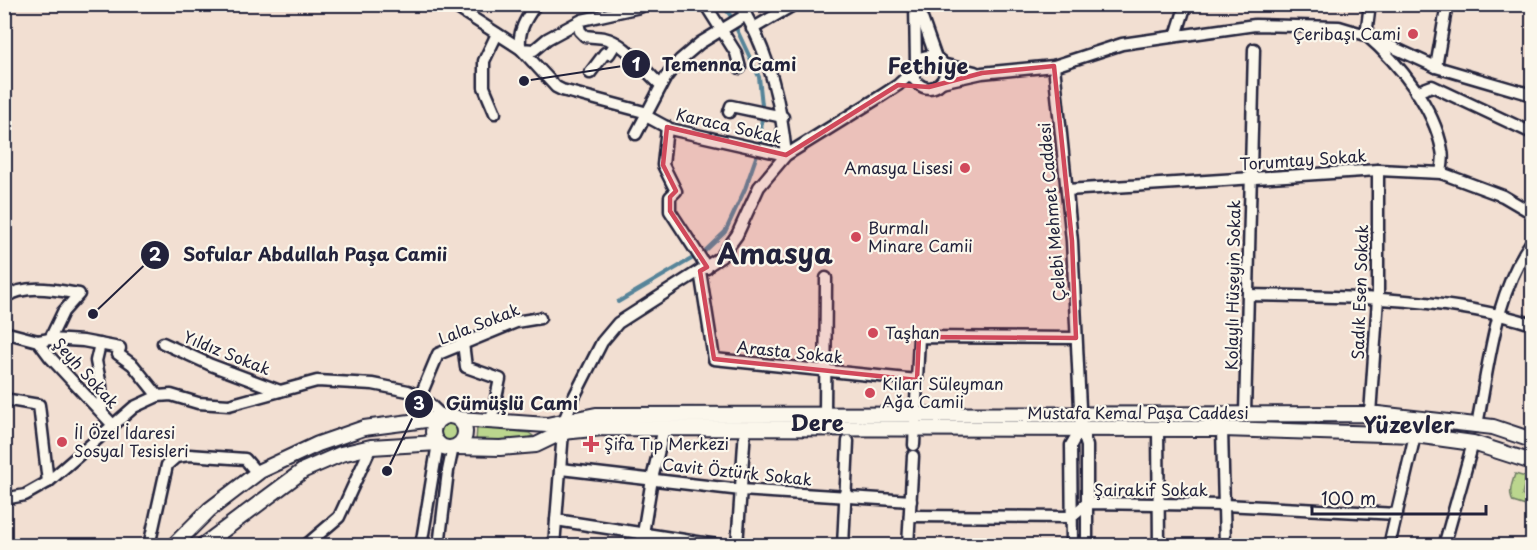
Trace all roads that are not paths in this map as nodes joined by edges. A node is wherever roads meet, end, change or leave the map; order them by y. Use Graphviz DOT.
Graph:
graph roads {
  1 [pos="451,4"];
  2 [pos="536,4"];
  3 [pos="642,4"];
  4 [pos="705,4"];
  5 [pos="739,4"];
  6 [pos="795,4"];
  7 [pos="916,4"];
  8 [pos="1186,4"];
  9 [pos="1370,4"];
  10 [pos="1447,4"];
  11 [pos="608,9"];
  12 [pos="744,16"];
  13 [pos="578,22"];
  14 [pos="752,29"];
  15 [pos="723,30"];
  16 [pos="497,34"];
  17 [pos="1366,35"];
  18 [pos="1176,36"];
  19 [pos="616,43"];
  20 [pos="521,49"];
  21 [pos="1254,49"];
  22 [pos="939,61"];
  23 [pos="1054,66"];
  24 [pos="914,67"];
  25 [pos="1436,67"];
  26 [pos="740,68"];
  27 [pos="590,73"];
  28 [pos="982,73"];
  29 [pos="940,82"];
  30 [pos="920,84"];
  31 [pos="898,85"];
  32 [pos="661,86"];
  33 [pos="1416,92"];
  34 [pos="1533,95"];
  35 [pos="729,112"];
  36 [pos="495,113"];
  37 [pos="646,116"];
  38 [pos="783,117"];
  39 [pos="667,127"];
  40 [pos="636,134"];
  41 [pos="1533,134"];
  42 [pos="786,155"];
  43 [pos="1378,170"];
  44 [pos="1441,173"];
  45 [pos="1251,178"];
  46 [pos="1067,190"];
  47 [pos="1533,213"];
  48 [pos="1533,241"];
  49 [pos="701,262"];
  50 [pos="826,278"];
  51 [pos="1248,294"];
  52 [pos="4,298"];
  53 [pos="1378,298"];
  54 [pos="1499,314"];
  55 [pos="540,318"];
  56 [pos="1533,324"];
  57 [pos="4,332"];
  58 [pos="1076,338"];
  59 [pos="50,339"];
  60 [pos="38,341"];
  61 [pos="163,343"];
  62 [pos="463,343"];
  63 [pos="100,344"];
  64 [pos="825,371"];
  65 [pos="916,380"];
  66 [pos="280,391"];
  67 [pos="158,396"];
  68 [pos="420,397"];
  69 [pos="4,399"];
  70 [pos="102,412"];
  71 [pos="915,414"];
  72 [pos="1245,414"];
  73 [pos="1370,414"];
  74 [pos="493,415"];
  75 [pos="825,415"];
  76 [pos="442,417"];
  77 [pos="459,419"];
  78 [pos="1080,421"];
  79 [pos="112,424"];
  80 [pos="1477,425"];
  81 [pos="564,427"];
  82 [pos="664,428"];
  83 [pos="745,429"];
  84 [pos="915,429"];
  85 [pos="1158,429"];
  86 [pos="1222,429"];
  87 [pos="1415,435"];
  88 [pos="1533,440"];
  89 [pos="848,441"];
  90 [pos="438,443"];
  91 [pos="1473,443"];
  92 [pos="371,447"];
  93 [pos="454,447"];
  94 [pos="1533,462"];
  95 [pos="561,469"];
  96 [pos="256,473"];
  97 [pos="652,479"];
  98 [pos="48,482"];
  99 [pos="741,490"];
  100 [pos="845,497"];
  101 [pos="4,499"];
  102 [pos="911,501"];
  103 [pos="1160,503"];
  104 [pos="1087,504"];
  105 [pos="1224,505"];
  106 [pos="1397,514"];
  107 [pos="910,516"];
  108 [pos="1071,517"];
  109 [pos="556,520"];
  110 [pos="641,540"];
  111 [pos="149,546"];
  112 [pos="173,546"];
  113 [pos="202,546"];
  114 [pos="305,546"];
  115 [pos="421,546"];
  116 [pos="439,546"];
  117 [pos="554,546"];
  118 [pos="723,546"];
  119 [pos="736,546"];
  120 [pos="843,546"];
  121 [pos="908,546"];
  122 [pos="1072,546"];
  123 [pos="1087,546"];
  124 [pos="1160,546"];
  125 [pos="1225,546"];
  126 [pos="1389,546"];
  127 [pos="1444,546"];
  1 -- 16 [label="street, Karaca Sokak"];
  2 -- 20 [label="street"];
  3 -- 11 [label="street"];
  4 -- 15 [label="street"];
  5 -- 12 [label="street"];
  6 -- 14 [label="street"];
  7 -- 22 [label="street"];
  7 -- 24 [label="street"];
  8 -- 18 [label="street"];
  9 -- 17 [label="street"];
  10 -- 25 [label="street"];
  11 -- 13 [label="street"];
  12 -- 14 [label="street"];
  12 -- 15 [label="street"];
  13 -- 19 [label="street"];
  13 -- 20 [label="street"];
  14 -- 38 [label="street"];
  15 -- 26 [label="street"];
  15 -- 32 [label="street"];
  16 -- 20 [label="street, Karaca Sokak"];
  16 -- 36 [label="street"];
  17 -- 18 [label="street"];
  17 -- 25 [label="street"];
  17 -- 33 [label="street"];
  18 -- 23 [label="street"];
  19 -- 27 [label="street"];
  19 -- 32 [label="street"];
  20 -- 37 [label="street, Karaca Sokak"];
  21 -- 45 [label="street, Kolaylı Hüseyin Sokak"];
  22 -- 24 [label="street"];
  22 -- 28 [label="street"];
  22 -- 29 [label="street"];
  23 -- 28 [label="street"];
  23 -- 46 [label="street, Çelebi Mehmet Caddesi"];
  24 -- 30 [label="street"];
  24 -- 31 [label="street"];
  25 -- 34 [label="street"];
  28 -- 29 [label="street"];
  29 -- 30 [label="street"];
  30 -- 31 [label="street"];
  31 -- 42 [label="street"];
  32 -- 37 [label="street"];
  33 -- 41 [label="street"];
  33 -- 44 [label="street"];
  35 -- 38 [label="street"];
  37 -- 39 [label="street, Karaca Sokak"];
  37 -- 40 [label="street"];
  38 -- 42 [label="street"];
  39 -- 42 [label="street, Karaca Sokak"];
  39 -- 49 [label="street"];
  42 -- 49 [label="street"];
  43 -- 44 [label="street, Torumtay Sokak"];
  43 -- 45 [label="street, Torumtay Sokak"];
  43 -- 53 [label="street, Sadık Esen Sokak"];
  44 -- 47 [label="street, Torumtay Sokak"];
  45 -- 46 [label="street, Torumtay Sokak"];
  45 -- 51 [label="street, Kolaylı Hüseyin Sokak"];
  46 -- 58 [label="street, Çelebi Mehmet Caddesi"];
  48 -- 54 [label="street"];
  49 -- 64 [label="street, Arasta Sokak"];
  49 -- 81 [label="street"];
  50 -- 64 [label="street"];
  51 -- 53 [label="street"];
  51 -- 72 [label="street, Kolaylı Hüseyin Sokak"];
  52 -- 59 [label="street"];
  53 -- 54 [label="street"];
  53 -- 73 [label="street, Sadık Esen Sokak"];
  54 -- 56 [label="street"];
  54 -- 80 [label="street"];
  55 -- 62 [label="street, Lala Sokak"];
  57 -- 60 [label="street"];
  58 -- 65 [label="street"];
  58 -- 78 [label="street, Çelebi Mehmet Caddesi"];
  59 -- 60 [label="street"];
  59 -- 63 [label="street"];
  60 -- 70 [label="street, Şeyh Sokak"];
  61 -- 66 [label="street, Yıldız Sokak"];
  62 -- 68 [label="street, Lala Sokak"];
  62 -- 74 [label="street"];
  63 -- 67 [label="street"];
  63 -- 70 [label="street"];
  64 -- 65 [label="street, Arasta Sokak"];
  64 -- 75 [label="street"];
  65 -- 71 [label="street"];
  66 -- 67 [label="street"];
  66 -- 68 [label="street"];
  67 -- 79 [label="street"];
  68 -- 76 [label="street"];
  69 -- 98 [label="street"];
  70 -- 79 [label="street, Şeyh Sokak"];
  71 -- 75 [label="main road, Mustafa Kemal Paşa Caddesi"];
  71 -- 78 [label="main road, Mustafa Kemal Paşa Caddesi"];
  71 -- 84 [label="street"];
  72 -- 73 [label="main road, Mustafa Kemal Paşa Caddesi"];
  72 -- 78 [label="main road, Mustafa Kemal Paşa Caddesi"];
  73 -- 80 [label="main road, Mustafa Kemal Paşa Caddesi"];
  74 -- 77 [label="main road, Mustafa Kemal Paşa Caddesi"];
  74 -- 81 [label="main road, Mustafa Kemal Paşa Caddesi"];
  75 -- 81 [label="main road, Mustafa Kemal Paşa Caddesi"];
  76 -- 77 [label="main road"];
  76 -- 90 [label="main road"];
  76 -- 96 [label="main road"];
  77 -- 93 [label="main road"];
  78 -- 84 [label="main road, Mustafa Kemal Paşa Caddesi"];
  78 -- 85 [label="main road, Mustafa Kemal Paşa Caddesi"];
  78 -- 104 [label="street"];
  78 -- 108 [label="street"];
  79 -- 98 [label="street"];
  80 -- 88 [label="main road, Mustafa Kemal Paşa Caddesi"];
  81 -- 82 [label="main road, Mustafa Kemal Paşa Caddesi"];
  81 -- 93 [label="main road, Mustafa Kemal Paşa Caddesi"];
  81 -- 95 [label="street"];
  82 -- 83 [label="main road, Mustafa Kemal Paşa Caddesi"];
  82 -- 97 [label="street"];
  83 -- 84 [label="main road, Mustafa Kemal Paşa Caddesi"];
  83 -- 99 [label="street"];
  84 -- 102 [label="street"];
  85 -- 86 [label="main road, Mustafa Kemal Paşa Caddesi"];
  85 -- 103 [label="street"];
  86 -- 87 [label="main road, Mustafa Kemal Paşa Caddesi"];
  86 -- 105 [label="street"];
  87 -- 91 [label="main road, Mustafa Kemal Paşa Caddesi"];
  87 -- 106 [label="street"];
  89 -- 100 [label="street"];
  90 -- 92 [label="main road"];
  90 -- 93 [label="main road"];
  90 -- 115 [label="street"];
  91 -- 94 [label="main road, Mustafa Kemal Paşa Caddesi"];
  91 -- 127 [label="street"];
  92 -- 113 [label="main road"];
  92 -- 114 [label="street"];
  93 -- 116 [label="street"];
  95 -- 97 [label="street, Cavit Öztürk Sokak"];
  95 -- 109 [label="street"];
  96 -- 111 [label="street"];
  96 -- 112 [label="main road"];
  97 -- 99 [label="street, Cavit Öztürk Sokak"];
  97 -- 110 [label="street"];
  98 -- 101 [label="street"];
  99 -- 100 [label="street, Cavit Öztürk Sokak"];
  99 -- 119 [label="street"];
  100 -- 102 [label="street, Cavit Öztürk Sokak"];
  100 -- 120 [label="street"];
  102 -- 107 [label="street"];
  103 -- 104 [label="street, Şairakif Sokak"];
  103 -- 105 [label="street, Şairakif Sokak"];
  103 -- 124 [label="street"];
  104 -- 108 [label="street, Şairakif Sokak"];
  104 -- 123 [label="street"];
  105 -- 106 [label="street, Şairakif Sokak"];
  105 -- 125 [label="street"];
  106 -- 126 [label="street"];
  107 -- 108 [label="street"];
  107 -- 121 [label="street"];
  108 -- 122 [label="street"];
  109 -- 110 [label="street"];
  109 -- 117 [label="street"];
  110 -- 118 [label="street"];
}
